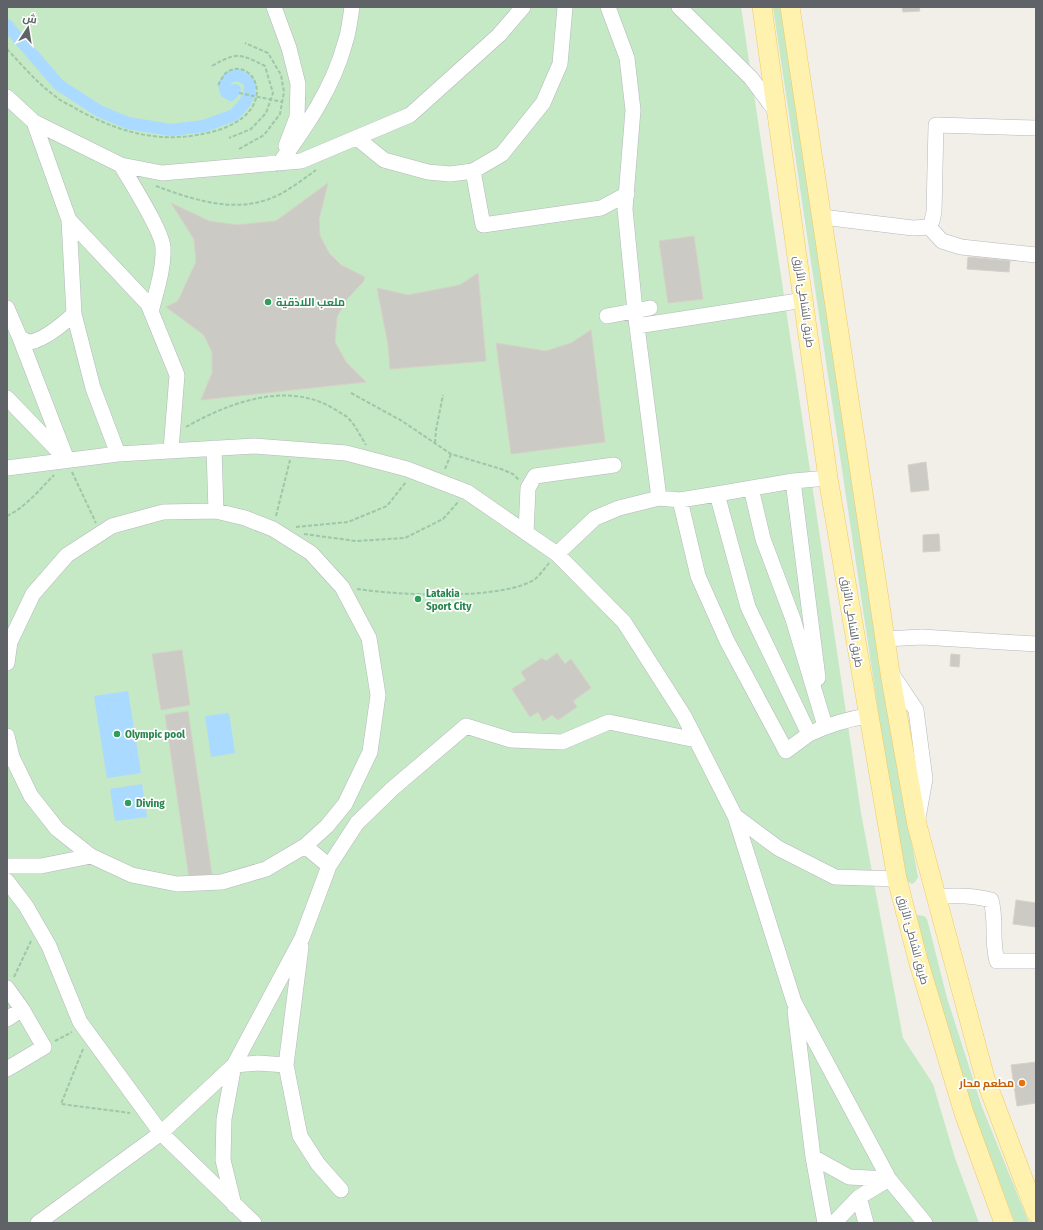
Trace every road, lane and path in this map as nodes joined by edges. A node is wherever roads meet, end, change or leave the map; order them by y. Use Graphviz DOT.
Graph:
graph roads {
  1 [pos="274,7"];
  2 [pos="352,7"];
  3 [pos="523,7"];
  4 [pos="565,7"];
  5 [pos="608,7"];
  6 [pos="679,7"];
  7 [pos="762,7"];
  8 [pos="790,7"];
  9 [pos="245,43"];
  10 [pos="7,49"];
  11 [pos="212,66"];
  12 [pos="218,85"];
  13 [pos="240,93"];
  14 [pos="256,96"];
  15 [pos="7,98"];
  16 [pos="271,100"];
  17 [pos="282,102"];
  18 [pos="297,105"];
  19 [pos="778,114"];
  20 [pos="34,122"];
  21 [pos="1036,128"];
  22 [pos="229,138"];
  23 [pos="357,138"];
  24 [pos="239,149"];
  25 [pos="279,164"];
  26 [pos="121,165"];
  27 [pos="319,167"];
  28 [pos="473,171"];
  29 [pos="152,184"];
  30 [pos="626,194"];
  31 [pos="822,217"];
  32 [pos="69,220"];
  33 [pos="929,227"];
  34 [pos="1036,255"];
  35 [pos="804,300"];
  36 [pos="7,308"];
  37 [pos="642,310"];
  38 [pos="151,312"];
  39 [pos="74,314"];
  40 [pos="608,316"];
  41 [pos="637,326"];
  42 [pos="20,338"];
  43 [pos="351,393"];
  44 [pos="443,396"];
  45 [pos="7,398"];
  46 [pos="172,434"];
  47 [pos="435,443"];
  48 [pos="214,448"];
  49 [pos="292,449"];
  50 [pos="171,450"];
  51 [pos="118,454"];
  52 [pos="451,454"];
  53 [pos="67,460"];
  54 [pos="376,461"];
  55 [pos="614,466"];
  56 [pos="7,468"];
  57 [pos="415,472"];
  58 [pos="828,478"];
  59 [pos="793,481"];
  60 [pos="440,482"];
  61 [pos="528,488"];
  62 [pos="752,488"];
  63 [pos="467,492"];
  64 [pos="717,494"];
  65 [pos="659,498"];
  66 [pos="680,500"];
  67 [pos="216,511"];
  68 [pos="7,516"];
  69 [pos="274,529"];
  70 [pos="101,533"];
  71 [pos="304,533"];
  72 [pos="526,533"];
  73 [pos="557,554"];
  74 [pos="342,587"];
  75 [pos="885,639"];
  76 [pos="1036,644"];
  77 [pos="7,663"];
  78 [pos="868,716"];
  79 [pos="825,726"];
  80 [pos="809,734"];
  81 [pos="7,736"];
  82 [pos="696,740"];
  83 [pos="345,804"];
  84 [pos="735,816"];
  85 [pos="363,817"];
  86 [pos="305,846"];
  87 [pos="91,856"];
  88 [pos="7,866"];
  89 [pos="329,866"];
  90 [pos="897,879"];
  91 [pos="7,881"];
  92 [pos="936,897"];
  93 [pos="41,932"];
  94 [pos="302,938"];
  95 [pos="1036,961"];
  96 [pos="10,984"];
  97 [pos="794,1002"];
  98 [pos="22,1009"];
  99 [pos="7,1019"];
  100 [pos="89,1034"];
  101 [pos="234,1065"];
  102 [pos="286,1065"];
  103 [pos="7,1069"];
  104 [pos="148,1115"];
  105 [pos="161,1134"];
  106 [pos="813,1157"];
  107 [pos="889,1179"];
  108 [pos="341,1190"];
  109 [pos="859,1197"];
  110 [pos="234,1206"];
  111 [pos="1035,1208"];
  112 [pos="38,1223"];
  113 [pos="254,1223"];
  114 [pos="825,1223"];
  115 [pos="834,1223"];
  116 [pos="866,1223"];
  117 [pos="925,1223"];
  118 [pos="1004,1223"];
  1 -- 18 [label="street"];
  2 -- 25 [label="street"];
  3 -- 23 [label="street"];
  4 -- 28 [label="street"];
  5 -- 30 [label="street"];
  6 -- 19 [label="street"];
  7 -- 19 [label="main road, طريق الشاطئ الأزرق"];
  8 -- 31 [label="main road"];
  9 -- 17 [label="path"];
  10 -- 14 [label="path"];
  11 -- 16 [label="path"];
  12 -- 14 [label="path"];
  13 -- 14 [label="path"];
  14 -- 16 [label="path"];
  15 -- 20 [label="street"];
  16 -- 17 [label="path"];
  16 -- 22 [label="path"];
  17 -- 18 [label="path"];
  17 -- 24 [label="path"];
  18 -- 25 [label="street"];
  19 -- 35 [label="main road, طريق الشاطئ الأزرق"];
  20 -- 26 [label="street"];
  20 -- 32 [label="street"];
  21 -- 33 [label="street"];
  23 -- 25 [label="street"];
  23 -- 28 [label="street"];
  25 -- 26 [label="street"];
  26 -- 38 [label="street"];
  27 -- 29 [label="path"];
  28 -- 30 [label="street"];
  30 -- 37 [label="street"];
  31 -- 33 [label="street"];
  31 -- 75 [label="main road"];
  32 -- 38 [label="street"];
  32 -- 39 [label="street"];
  33 -- 34 [label="street"];
  35 -- 41 [label="street"];
  35 -- 58 [label="main road, طريق الشاطئ الأزرق"];
  36 -- 42 [label="street"];
  37 -- 40 [label="street"];
  37 -- 41 [label="street"];
  38 -- 46 [label="street"];
  39 -- 42 [label="street"];
  39 -- 51 [label="street"];
  41 -- 65 [label="street"];
  42 -- 53 [label="street"];
  43 -- 47 [label="path"];
  44 -- 47 [label="path"];
  45 -- 53 [label="street"];
  46 -- 50 [label="street"];
  46 -- 54 [label="path"];
  47 -- 52 [label="path"];
  48 -- 49 [label="street"];
  48 -- 50 [label="street"];
  48 -- 67 [label="street"];
  49 -- 54 [label="street"];
  49 -- 69 [label="path"];
  50 -- 51 [label="street"];
  51 -- 53 [label="street"];
  52 -- 60 [label="path"];
  52 -- 61 [label="path"];
  53 -- 56 [label="street"];
  53 -- 68 [label="path"];
  53 -- 70 [label="path"];
  54 -- 57 [label="street"];
  55 -- 61 [label="street"];
  57 -- 60 [label="street"];
  57 -- 69 [label="path"];
  58 -- 59 [label="street"];
  58 -- 78 [label="main road, طريق الشاطئ الأزرق"];
  59 -- 62 [label="street"];
  59 -- 79 [label="street"];
  60 -- 63 [label="street"];
  61 -- 72 [label="street"];
  62 -- 64 [label="street"];
  62 -- 79 [label="street"];
  63 -- 71 [label="path"];
  63 -- 72 [label="street"];
  64 -- 66 [label="street"];
  64 -- 80 [label="street"];
  65 -- 66 [label="street"];
  65 -- 73 [label="street"];
  66 -- 80 [label="street"];
  67 -- 69 [label="street"];
  67 -- 70 [label="street"];
  69 -- 74 [label="street"];
  70 -- 77 [label="street"];
  72 -- 73 [label="street"];
  73 -- 74 [label="path"];
  73 -- 82 [label="street"];
  74 -- 83 [label="street"];
  75 -- 76 [label="street"];
  75 -- 92 [label="main road"];
  78 -- 79 [label="street"];
  78 -- 90 [label="main road, طريق الشاطئ الأزرق"];
  79 -- 80 [label="street"];
  81 -- 87 [label="street"];
  82 -- 84 [label="street"];
  82 -- 85 [label="street"];
  83 -- 85 [label="street"];
  83 -- 86 [label="street"];
  84 -- 90 [label="street"];
  84 -- 97 [label="street"];
  85 -- 89 [label="street"];
  86 -- 87 [label="street"];
  86 -- 89 [label="street"];
  87 -- 88 [label="street"];
  89 -- 94 [label="street"];
  90 -- 118 [label="main road, طريق الشاطئ الأزرق"];
  91 -- 93 [label="street"];
  92 -- 95 [label="street"];
  92 -- 111 [label="main road"];
  93 -- 96 [label="path"];
  93 -- 100 [label="street"];
  94 -- 101 [label="street"];
  94 -- 102 [label="street"];
  96 -- 98 [label="street"];
  97 -- 106 [label="street"];
  97 -- 107 [label="street"];
  98 -- 99 [label="street"];
  98 -- 103 [label="street"];
  100 -- 104 [label="street"];
  100 -- 104 [label="path"];
  101 -- 102 [label="street"];
  101 -- 105 [label="street"];
  101 -- 110 [label="street"];
  102 -- 108 [label="street"];
  104 -- 105 [label="street"];
  105 -- 110 [label="street"];
  105 -- 112 [label="street"];
  106 -- 107 [label="street"];
  106 -- 114 [label="street"];
  107 -- 109 [label="street"];
  107 -- 117 [label="street"];
  109 -- 115 [label="street"];
  109 -- 116 [label="street"];
  110 -- 113 [label="street"];
}
